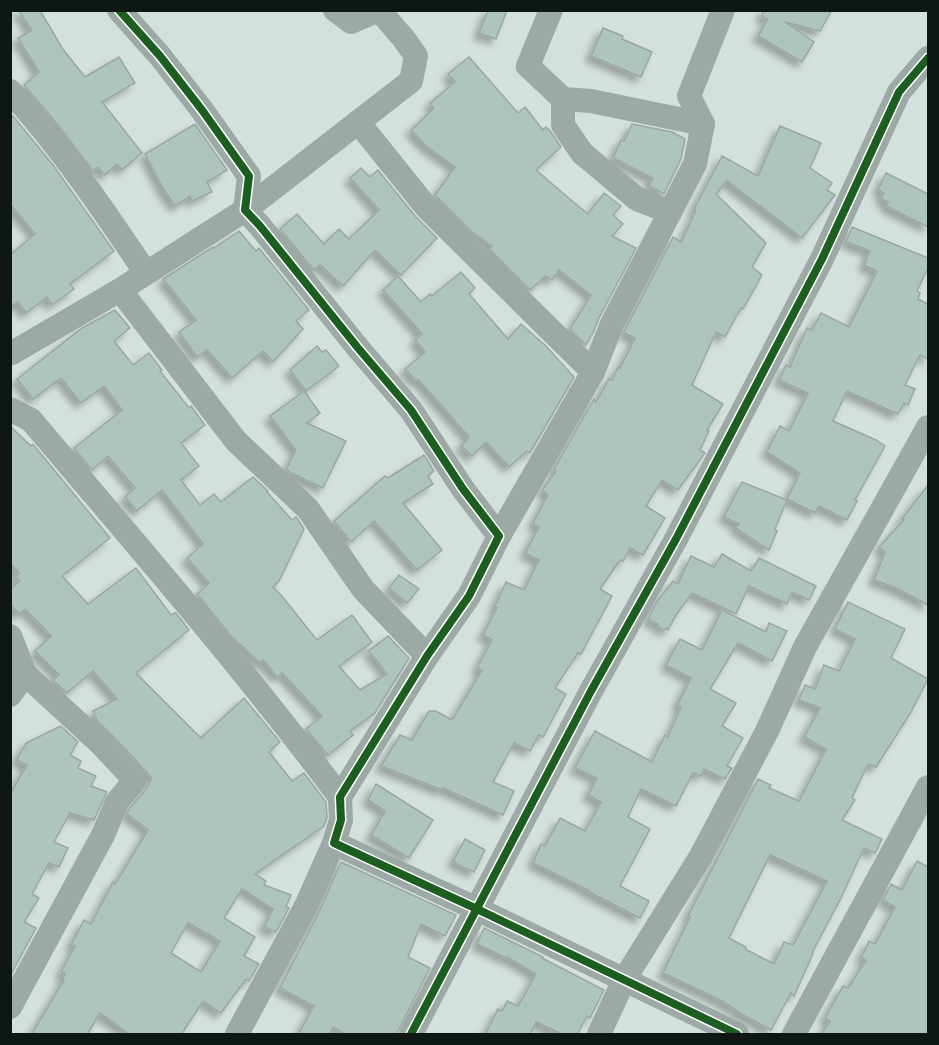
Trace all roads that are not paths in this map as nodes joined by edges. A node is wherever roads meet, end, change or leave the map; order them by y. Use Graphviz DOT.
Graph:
graph roads {
  1 [pos="118,10"];
  2 [pos="335,10"];
  3 [pos="379,10"];
  4 [pos="551,10"];
  5 [pos="723,10"];
  6 [pos="928,58"];
  7 [pos="10,92"];
  8 [pos="563,99"];
  9 [pos="358,122"];
  10 [pos="703,124"];
  11 [pos="245,210"];
  12 [pos="670,212"];
  13 [pos="146,273"];
  14 [pos="120,290"];
  15 [pos="11,353"];
  16 [pos="593,372"];
  17 [pos="10,409"];
  18 [pos="928,427"];
  19 [pos="499,536"];
  20 [pos="10,636"];
  21 [pos="427,656"];
  22 [pos="25,674"];
  23 [pos="10,695"];
  24 [pos="928,787"];
  25 [pos="340,797"];
  26 [pos="334,843"];
  27 [pos="477,909"];
  28 [pos="624,980"];
  29 [pos="10,1007"];
  30 [pos="237,1035"];
  31 [pos="411,1035"];
  32 [pos="599,1035"];
  33 [pos="736,1035"];
  34 [pos="794,1035"];
  1 -- 11 [label="street"];
  2 -- 3 [label="street"];
  3 -- 9 [label="street"];
  4 -- 8 [label="street"];
  5 -- 10 [label="street"];
  6 -- 27 [label="street"];
  7 -- 13 [label="street"];
  8 -- 10 [label="street"];
  8 -- 12 [label="street"];
  9 -- 11 [label="street"];
  9 -- 16 [label="street"];
  10 -- 12 [label="street"];
  11 -- 13 [label="street"];
  11 -- 19 [label="street"];
  12 -- 16 [label="street"];
  13 -- 14 [label="street"];
  14 -- 15 [label="street"];
  14 -- 21 [label="street"];
  16 -- 19 [label="street"];
  17 -- 25 [label="street"];
  18 -- 28 [label="street"];
  19 -- 21 [label="street"];
  20 -- 22 [label="street"];
  21 -- 25 [label="street"];
  22 -- 23 [label="street"];
  22 -- 29 [label="street"];
  24 -- 34 [label="street"];
  25 -- 26 [label="street"];
  26 -- 27 [label="street"];
  26 -- 30 [label="street"];
  27 -- 28 [label="street"];
  27 -- 31 [label="street"];
  28 -- 32 [label="street"];
  28 -- 33 [label="street"];
}
